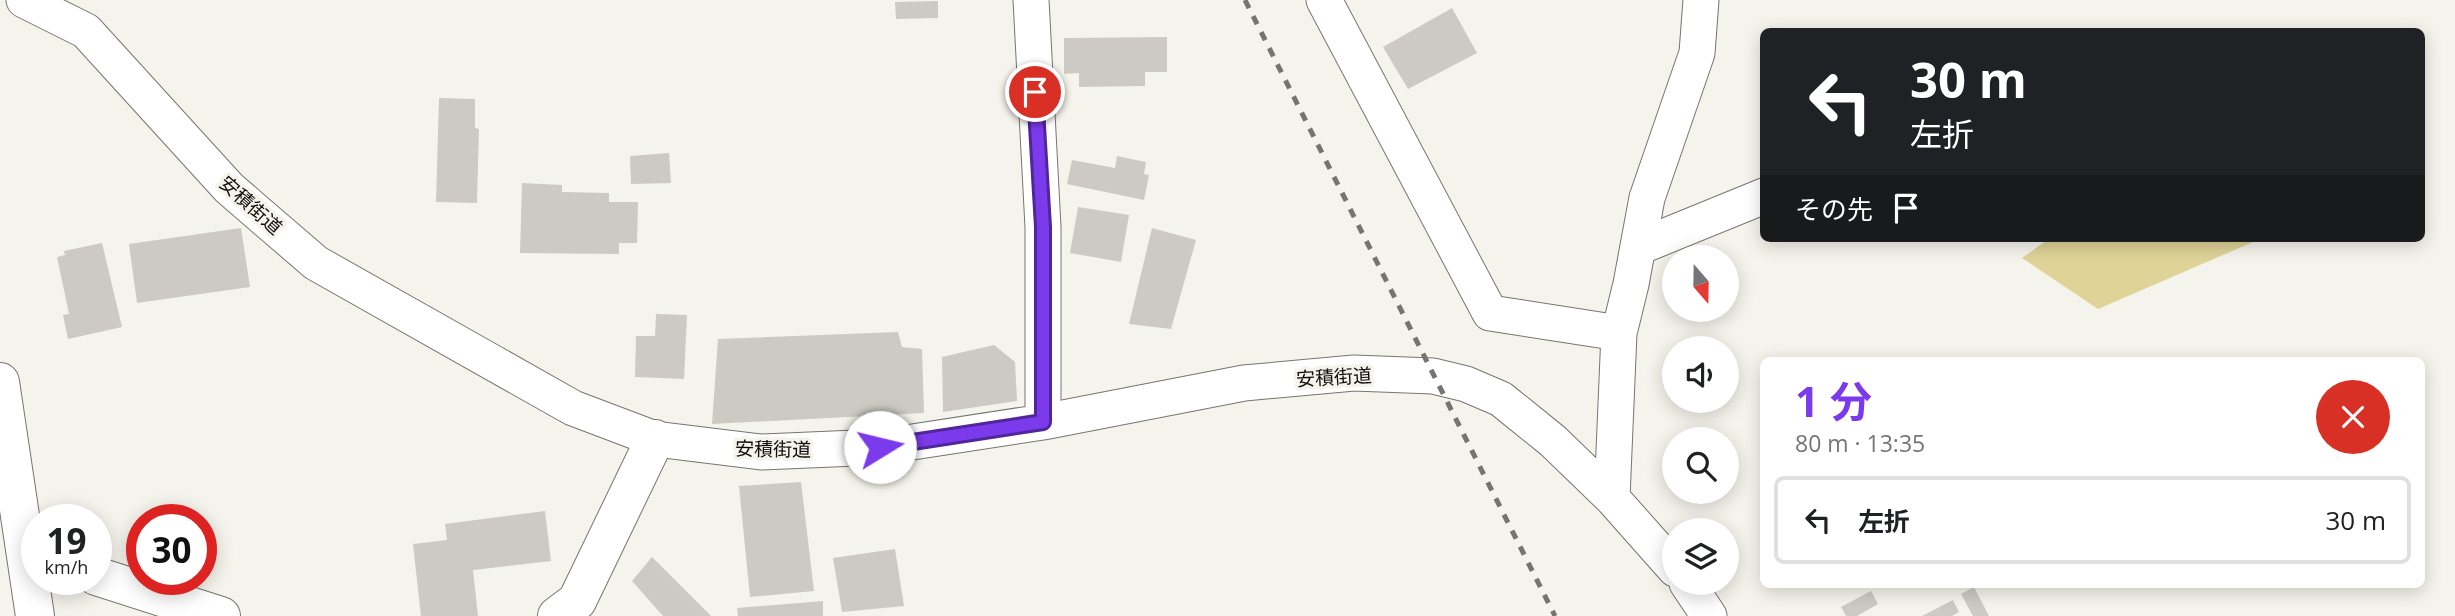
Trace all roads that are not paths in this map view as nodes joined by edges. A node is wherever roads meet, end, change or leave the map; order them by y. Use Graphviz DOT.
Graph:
graph roads {
  1 [pos="24,0"];
  2 [pos="1031,0"];
  3 [pos="1324,0"];
  4 [pos="1701,0"];
  5 [pos="1760,198"];
  6 [pos="1639,247"];
  7 [pos="1619,332"];
  8 [pos="0,382"];
  9 [pos="1043,422"];
  10 [pos="654,439"];
  11 [pos="1612,498"];
  12 [pos="21,549"];
  13 [pos="1662,554"];
  14 [pos="112,581"];
  15 [pos="31,595"];
  16 [pos="1695,595"];
  17 [pos="575,611"];
  18 [pos="35,616"];
  19 [pos="221,616"];
  20 [pos="1709,616"];
  1 -- 10 [label="street, 安積街道"];
  2 -- 9 [label="street"];
  3 -- 7 [label="street"];
  4 -- 6 [label="street"];
  5 -- 6 [label="street"];
  6 -- 7 [label="street"];
  7 -- 11 [label="street"];
  8 -- 12 [label="street"];
  9 -- 10 [label="street, 安積街道"];
  9 -- 11 [label="street, 安積街道"];
  10 -- 17 [label="street"];
  11 -- 13 [label="street, 安積街道"];
  14 -- 19 [label="street"];
  15 -- 18 [label="street"];
  16 -- 20 [label="street"];
}
